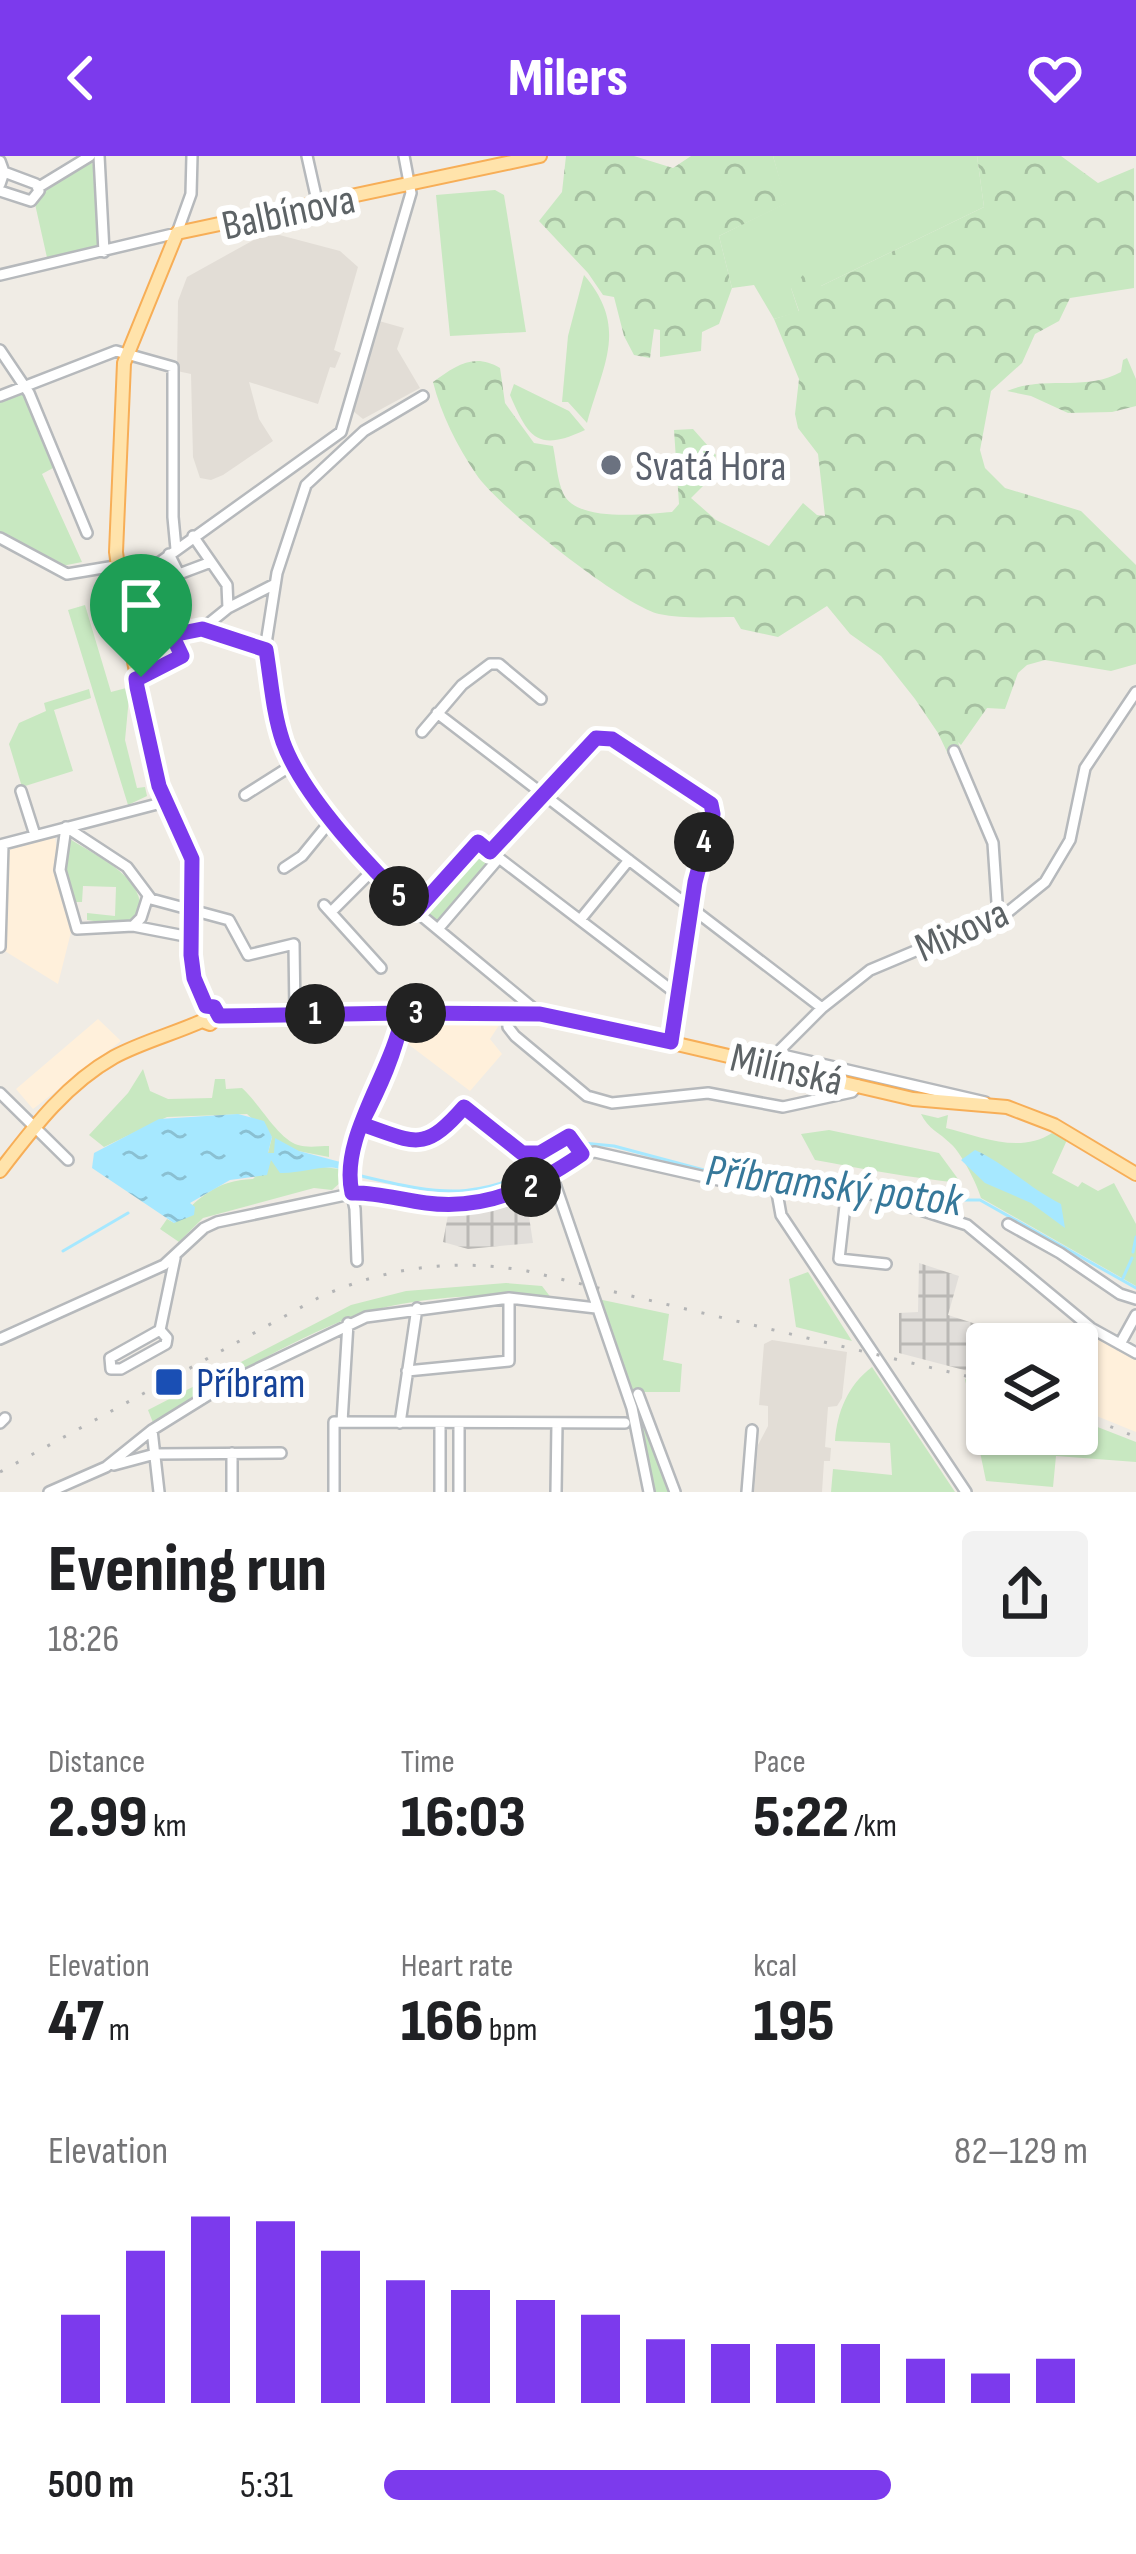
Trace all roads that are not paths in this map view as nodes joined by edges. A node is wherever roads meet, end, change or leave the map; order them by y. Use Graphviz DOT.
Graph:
graph roads {
  1 [pos="94,156"];
  2 [pos="192,156"];
  3 [pos="307,156"];
  4 [pos="404,156"];
  5 [pos="540,156"];
  6 [pos="2,166"];
  7 [pos="410,185"];
  8 [pos="0,188"];
  9 [pos="39,188"];
  10 [pos="191,194"];
  11 [pos="318,205"];
  12 [pos="203,230"];
  13 [pos="177,233"];
  14 [pos="104,252"];
  15 [pos="0,275"];
  16 [pos="0,350"];
  17 [pos="127,354"];
  18 [pos="26,387"];
  19 [pos="0,396"];
  20 [pos="423,396"];
  21 [pos="345,416"];
  22 [pos="364,431"];
  23 [pos="293,465"];
  24 [pos="306,485"];
  25 [pos="175,529"];
  26 [pos="86,533"];
  27 [pos="0,538"];
  28 [pos="191,538"];
  29 [pos="173,552"];
  30 [pos="211,562"];
  31 [pos="117,565"];
  32 [pos="142,575"];
  33 [pos="275,584"];
  34 [pos="228,608"];
  35 [pos="202,629"];
  36 [pos="172,635"];
  37 [pos="266,650"];
  38 [pos="136,679"];
  39 [pos="1136,692"];
  40 [pos="541,699"];
  41 [pos="437,713"];
  42 [pos="422,732"];
  43 [pos="954,751"];
  44 [pos="294,764"];
  45 [pos="21,791"];
  46 [pos="162,794"];
  47 [pos="245,795"];
  48 [pos="543,796"];
  49 [pos="333,818"];
  50 [pos="66,826"];
  51 [pos="35,835"];
  52 [pos="1,845"];
  53 [pos="495,855"];
  54 [pos="629,860"];
  55 [pos="284,868"];
  56 [pos="374,869"];
  57 [pos="148,896"];
  58 [pos="692,908"];
  59 [pos="186,909"];
  60 [pos="416,911"];
  61 [pos="998,917"];
  62 [pos="580,920"];
  63 [pos="133,926"];
  64 [pos="438,929"];
  65 [pos="190,937"];
  66 [pos="0,947"];
  67 [pos="381,968"];
  68 [pos="678,995"];
  69 [pos="822,1008"];
  70 [pos="507,1012"];
  71 [pos="403,1013"];
  72 [pos="204,1014"];
  73 [pos="295,1014"];
  74 [pos="540,1014"];
  75 [pos="671,1042"];
  76 [pos="771,1058"];
  77 [pos="857,1080"];
  78 [pos="0,1093"];
  79 [pos="361,1124"];
  80 [pos="33,1127"];
  81 [pos="582,1154"];
  82 [pos="68,1160"];
  83 [pos="0,1171"];
  84 [pos="1136,1174"];
  85 [pos="552,1175"];
  86 [pos="758,1186"];
  87 [pos="776,1187"];
  88 [pos="848,1188"];
  89 [pos="352,1193"];
  90 [pos="781,1215"];
  91 [pos="1008,1224"];
  92 [pos="176,1256"];
  93 [pos="357,1261"];
  94 [pos="886,1264"];
  95 [pos="148,1272"];
  96 [pos="167,1291"];
  97 [pos="508,1298"];
  98 [pos="1136,1299"];
  99 [pos="417,1308"];
  100 [pos="596,1308"];
  101 [pos="1136,1315"];
  102 [pos="348,1323"];
  103 [pos="160,1330"];
  104 [pos="0,1339"];
  105 [pos="1120,1345"];
  106 [pos="1136,1353"];
  107 [pos="406,1372"];
  108 [pos="638,1394"];
  109 [pos="338,1422"];
  110 [pos="400,1423"];
  111 [pos="440,1423"];
  112 [pos="459,1423"];
  113 [pos="556,1423"];
  114 [pos="625,1423"];
  115 [pos="152,1430"];
  116 [pos="752,1430"];
  117 [pos="661,1448"];
  118 [pos="642,1452"];
  119 [pos="232,1453"];
  120 [pos="155,1454"];
  121 [pos="281,1454"];
  122 [pos="106,1467"];
  123 [pos="49,1492"];
  124 [pos="159,1492"];
  125 [pos="232,1492"];
  126 [pos="334,1492"];
  127 [pos="440,1492"];
  128 [pos="460,1492"];
  129 [pos="556,1492"];
  130 [pos="649,1492"];
  131 [pos="675,1492"];
  132 [pos="747,1492"];
  133 [pos="966,1492"];
  1 -- 9 [label="street"];
  1 -- 14 [label="street"];
  2 -- 10 [label="street"];
  3 -- 11 [label="street"];
  4 -- 7 [label="street"];
  5 -- 7 [label="main road, Balbínova"];
  6 -- 8 [label="street"];
  6 -- 9 [label="street"];
  7 -- 11 [label="main road, Balbínova"];
  7 -- 21 [label="street"];
  8 -- 9 [label="street"];
  10 -- 12 [label="street"];
  10 -- 13 [label="street"];
  11 -- 12 [label="main road, Balbínova"];
  12 -- 13 [label="main road, Balbínova"];
  13 -- 14 [label="street"];
  13 -- 17 [label="main road"];
  14 -- 15 [label="street"];
  16 -- 18 [label="street"];
  17 -- 18 [label="street"];
  17 -- 25 [label="street"];
  17 -- 31 [label="main road"];
  18 -- 19 [label="street"];
  18 -- 26 [label="street"];
  20 -- 22 [label="street"];
  21 -- 22 [label="street"];
  21 -- 23 [label="street"];
  22 -- 24 [label="street"];
  23 -- 24 [label="street"];
  23 -- 28 [label="street"];
  24 -- 33 [label="street"];
  25 -- 28 [label="street"];
  25 -- 29 [label="street"];
  27 -- 31 [label="street"];
  28 -- 29 [label="street"];
  28 -- 30 [label="street"];
  29 -- 30 [label="street"];
  29 -- 32 [label="street"];
  30 -- 34 [label="street"];
  31 -- 32 [label="street"];
  31 -- 38 [label="main road"];
  32 -- 36 [label="street"];
  33 -- 34 [label="street"];
  33 -- 37 [label="street"];
  34 -- 35 [label="street"];
  35 -- 36 [label="street"];
  35 -- 37 [label="street"];
  36 -- 38 [label="street"];
  37 -- 44 [label="street"];
  38 -- 46 [label="main road"];
  39 -- 61 [label="street, Mixova"];
  40 -- 41 [label="street"];
  41 -- 42 [label="street"];
  41 -- 48 [label="street"];
  43 -- 61 [label="street"];
  44 -- 47 [label="street"];
  44 -- 49 [label="street"];
  45 -- 51 [label="street"];
  46 -- 50 [label="street"];
  46 -- 59 [label="main road"];
  48 -- 53 [label="street"];
  48 -- 54 [label="street"];
  48 -- 58 [label="street"];
  49 -- 55 [label="street"];
  49 -- 56 [label="street"];
  50 -- 51 [label="street"];
  50 -- 57 [label="street"];
  50 -- 63 [label="street"];
  51 -- 52 [label="street"];
  52 -- 66 [label="street"];
  53 -- 60 [label="street"];
  53 -- 62 [label="street"];
  53 -- 64 [label="street"];
  54 -- 58 [label="street"];
  54 -- 62 [label="street"];
  56 -- 60 [label="street"];
  56 -- 67 [label="street"];
  57 -- 59 [label="street"];
  57 -- 63 [label="street"];
  58 -- 68 [label="street"];
  58 -- 69 [label="street"];
  59 -- 65 [label="main road"];
  59 -- 73 [label="street"];
  60 -- 64 [label="street"];
  61 -- 69 [label="street, Mixova"];
  62 -- 68 [label="street"];
  63 -- 65 [label="street"];
  64 -- 74 [label="street"];
  65 -- 72 [label="main road"];
  68 -- 75 [label="street"];
  69 -- 76 [label="street, Mixova"];
  70 -- 71 [label="main road, Milínská"];
  70 -- 74 [label="main road, Milínská"];
  70 -- 77 [label="street"];
  71 -- 73 [label="main road, Milínská"];
  71 -- 79 [label="street"];
  72 -- 73 [label="main road, Milínská"];
  72 -- 80 [label="main road"];
  74 -- 75 [label="main road, Milínská"];
  75 -- 76 [label="main road, Milínská"];
  76 -- 77 [label="main road, Milínská"];
  77 -- 84 [label="main road, Milínská"];
  78 -- 80 [label="street"];
  79 -- 81 [label="street"];
  79 -- 89 [label="street"];
  80 -- 82 [label="street"];
  80 -- 83 [label="main road"];
  81 -- 85 [label="street"];
  81 -- 86 [label="street"];
  85 -- 89 [label="street"];
  85 -- 100 [label="street"];
  86 -- 87 [label="street"];
  86 -- 90 [label="street"];
  87 -- 88 [label="street"];
  87 -- 90 [label="street"];
  88 -- 94 [label="street"];
  88 -- 105 [label="street"];
  89 -- 92 [label="street"];
  89 -- 93 [label="street"];
  90 -- 133 [label="street"];
  91 -- 98 [label="street"];
  92 -- 95 [label="street"];
  92 -- 96 [label="street"];
  95 -- 96 [label="street"];
  95 -- 104 [label="street"];
  96 -- 103 [label="street"];
  97 -- 99 [label="street"];
  97 -- 100 [label="street"];
  97 -- 107 [label="street"];
  99 -- 102 [label="street"];
  99 -- 107 [label="street"];
  100 -- 118 [label="street"];
  101 -- 105 [label="street"];
  102 -- 109 [label="street"];
  102 -- 115 [label="street"];
  103 -- 103 [label="street"];
  105 -- 106 [label="street"];
  107 -- 110 [label="street"];
  108 -- 117 [label="street"];
  109 -- 110 [label="street"];
  109 -- 126 [label="street"];
  110 -- 111 [label="street"];
  111 -- 112 [label="street"];
  111 -- 127 [label="street"];
  112 -- 113 [label="street"];
  112 -- 128 [label="street"];
  113 -- 114 [label="street"];
  113 -- 129 [label="street"];
  115 -- 120 [label="street"];
  115 -- 122 [label="street"];
  116 -- 132 [label="street"];
  117 -- 118 [label="street"];
  117 -- 131 [label="street"];
  118 -- 130 [label="street"];
  119 -- 120 [label="street"];
  119 -- 121 [label="street"];
  119 -- 125 [label="street"];
  120 -- 122 [label="street"];
  120 -- 124 [label="street"];
  122 -- 123 [label="street"];
}
